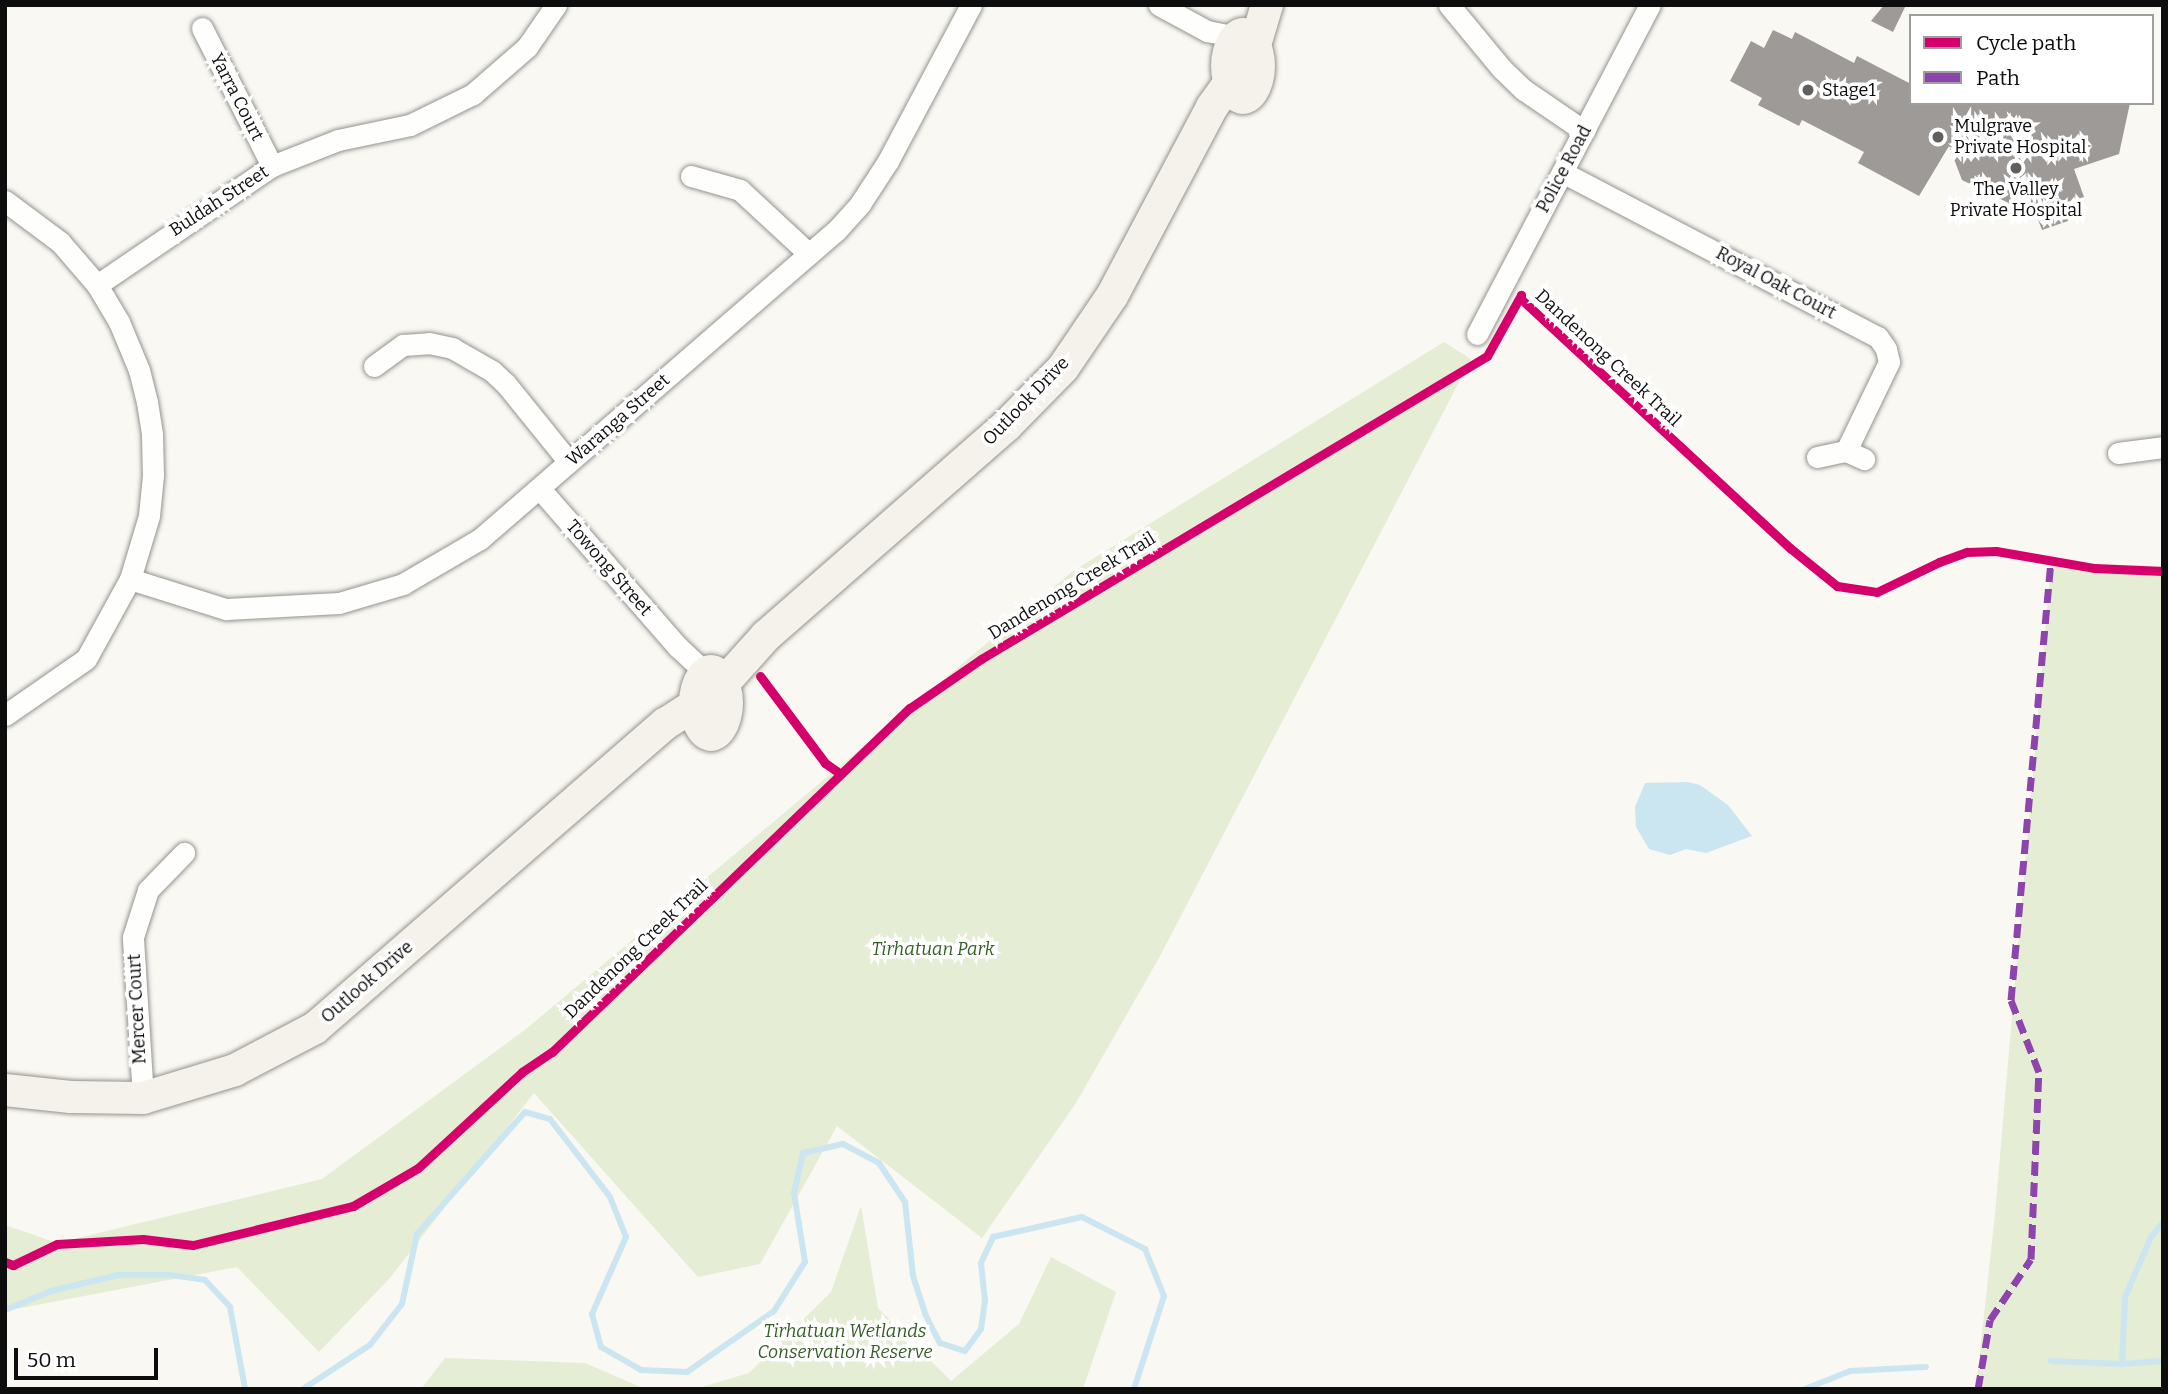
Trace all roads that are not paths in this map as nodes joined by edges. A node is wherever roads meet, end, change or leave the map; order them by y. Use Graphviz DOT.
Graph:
graph roads {
  1 [pos="556,5"];
  2 [pos="971,5"];
  3 [pos="1159,5"];
  4 [pos="1265,5"];
  5 [pos="1449,5"];
  6 [pos="1650,5"];
  7 [pos="202,27"];
  8 [pos="1233,45"];
  9 [pos="1584,131"];
  10 [pos="272,166"];
  11 [pos="1562,172"];
  12 [pos="691,176"];
  13 [pos="5,201"];
  14 [pos="809,254"];
  15 [pos="97,285"];
  16 [pos="1477,334"];
  17 [pos="374,366"];
  18 [pos="2163,447"];
  19 [pos="2118,453"];
  20 [pos="1817,457"];
  21 [pos="569,461"];
  22 [pos="540,489"];
  23 [pos="130,579"];
  24 [pos="706,681"];
  25 [pos="8,706"];
  26 [pos="184,853"];
  27 [pos="5,1090"];
  28 [pos="143,1098"];
  1 -- 10 [label="street, Buldah Street"];
  2 -- 14 [label="street, Waranga Street"];
  3 -- 8 [label="street"];
  4 -- 8 [label="street, Outlook Drive"];
  5 -- 9 [label="street"];
  6 -- 9 [label="street, Police Road"];
  7 -- 10 [label="street, Yarra Court"];
  8 -- 24 [label="street, Outlook Drive"];
  9 -- 11 [label="street, Police Road"];
  10 -- 15 [label="street, Buldah Street"];
  11 -- 16 [label="street, Police Road"];
  11 -- 20 [label="street, Royal Oak Court"];
  12 -- 14 [label="street"];
  13 -- 15 [label="street"];
  14 -- 21 [label="street, Waranga Street"];
  15 -- 23 [label="street"];
  17 -- 21 [label="street"];
  18 -- 19 [label="street"];
  21 -- 22 [label="street, Waranga Street"];
  22 -- 23 [label="street, Waranga Street"];
  22 -- 24 [label="street, Towong Street"];
  23 -- 25 [label="street"];
  24 -- 28 [label="street, Outlook Drive"];
  26 -- 28 [label="street, Mercer Court"];
  27 -- 28 [label="street, Outlook Drive"];
}
